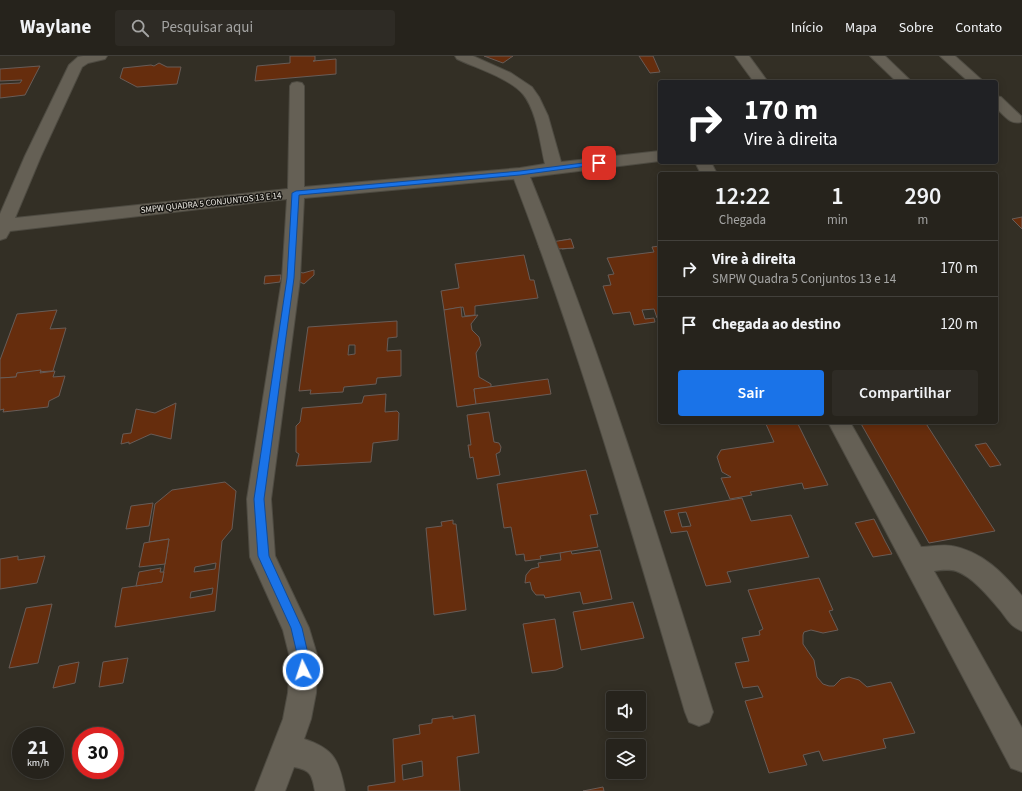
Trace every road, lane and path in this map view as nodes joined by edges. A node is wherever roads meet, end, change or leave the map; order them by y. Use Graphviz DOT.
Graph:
graph roads {
  1 [pos="100,56"];
  2 [pos="462,56"];
  3 [pos="742,56"];
  4 [pos="877,56"];
  5 [pos="947,56"];
  6 [pos="760,80"];
  7 [pos="903,80"];
  8 [pos="975,80"];
  9 [pos="297,86"];
  10 [pos="998,103"];
  11 [pos="1012,122"];
  12 [pos="658,156"];
  13 [pos="554,168"];
  14 [pos="520,173"];
  15 [pos="296,193"];
  16 [pos="1,228"];
  17 [pos="840,424"];
  18 [pos="914,560"];
  19 [pos="1022,618"];
  20 [pos="699,712"];
  21 [pos="286,750"];
  22 [pos="1022,757"];
  23 [pos="270,791"];
  24 [pos="330,791"];
  1 -- 16 [label="street"];
  2 -- 13 [label="street"];
  3 -- 6 [label="street"];
  4 -- 7 [label="street"];
  5 -- 8 [label="street"];
  9 -- 15 [label="street"];
  10 -- 11 [label="street"];
  12 -- 13 [label="street, SMPW QUADRA 5 CONJUNTOS 13 E 14"];
  13 -- 14 [label="street, SMPW QUADRA 5 CONJUNTOS 13 E 14"];
  14 -- 15 [label="street, SMPW QUADRA 5 CONJUNTOS 13 E 14"];
  14 -- 20 [label="street"];
  15 -- 16 [label="street, SMPW QUADRA 5 CONJUNTOS 13 E 14"];
  15 -- 21 [label="street"];
  17 -- 18 [label="street"];
  18 -- 19 [label="street"];
  18 -- 22 [label="street"];
  21 -- 23 [label="street"];
  21 -- 24 [label="street"];
}
